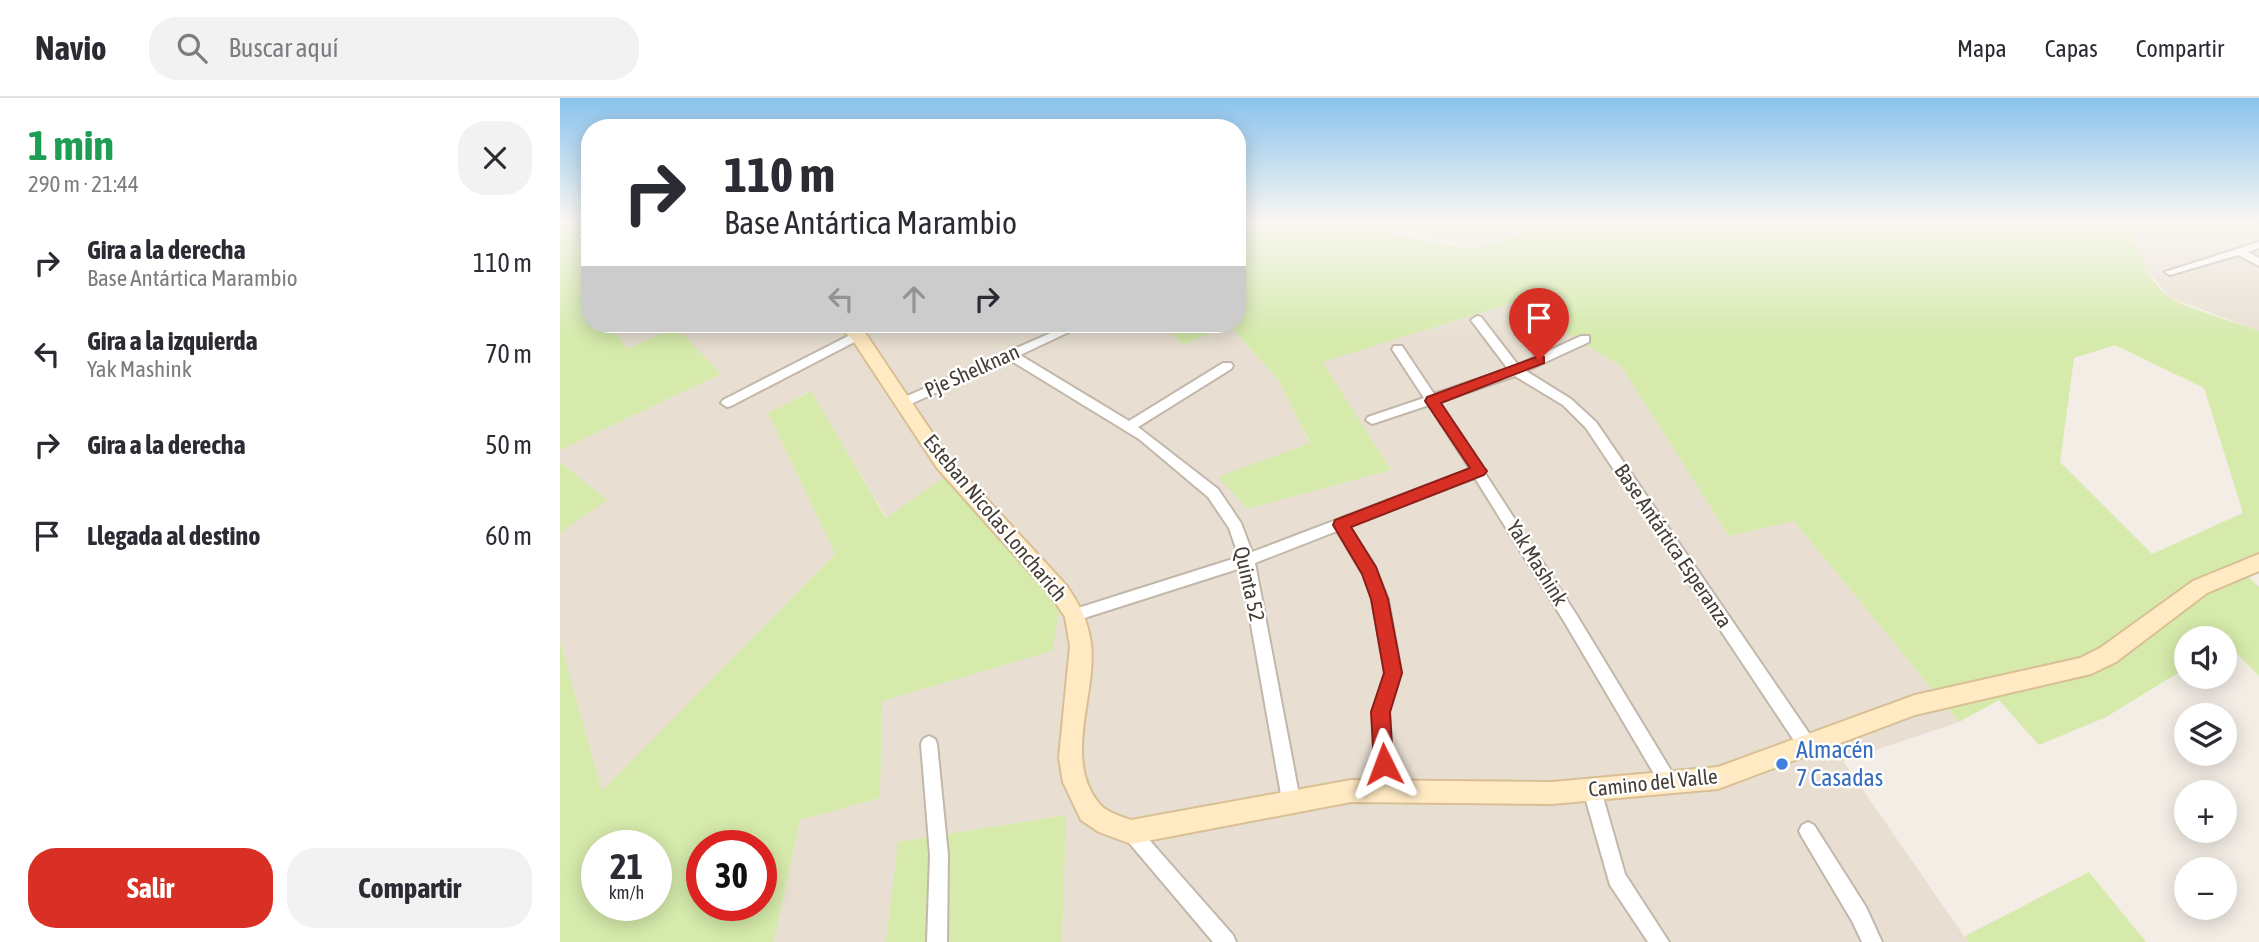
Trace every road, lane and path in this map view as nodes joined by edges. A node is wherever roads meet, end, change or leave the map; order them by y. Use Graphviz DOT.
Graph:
graph roads {
  1 [pos="2205,261"];
  2 [pos="2170,272"];
  3 [pos="1477,320"];
  4 [pos="844,333"];
  5 [pos="854,333"];
  6 [pos="1059,333"];
  7 [pos="1585,339"];
  8 [pos="1398,349"];
  9 [pos="1010,354"];
  10 [pos="1227,366"];
  11 [pos="1516,371"];
  12 [pos="1432,401"];
  13 [pos="727,402"];
  14 [pos="902,402"];
  15 [pos="1372,420"];
  16 [pos="1128,427"];
  17 [pos="1479,471"];
  18 [pos="1341,525"];
  19 [pos="1247,560"];
  20 [pos="2259,562"];
  21 [pos="1075,615"];
  22 [pos="929,744"];
  23 [pos="1807,745"];
  24 [pos="1669,783"];
  25 [pos="1385,789"];
  26 [pos="1592,790"];
  27 [pos="1291,800"];
  28 [pos="1808,831"];
  29 [pos="1131,832"];
  30 [pos="1222,940"];
  31 [pos="937,942"];
  32 [pos="1659,942"];
  33 [pos="1872,942"];
  1 -- 2 [label="street"];
  3 -- 11 [label="street"];
  4 -- 13 [label="street"];
  5 -- 14 [label="street, Esteban Nicolas Loncharich"];
  6 -- 9 [label="street, Pje Shelknan"];
  7 -- 11 [label="street"];
  8 -- 12 [label="street, Yak Mashink"];
  9 -- 14 [label="street, Pje Shelknan"];
  9 -- 16 [label="street, Quinta 52"];
  10 -- 16 [label="street"];
  11 -- 12 [label="street"];
  11 -- 23 [label="street, Base Antártica Esperanza"];
  12 -- 15 [label="street"];
  12 -- 17 [label="street, Yak Mashink"];
  14 -- 21 [label="street, Esteban Nicolas Loncharich"];
  16 -- 19 [label="street, Quinta 52"];
  17 -- 18 [label="street"];
  17 -- 24 [label="street, Yak Mashink"];
  18 -- 19 [label="street"];
  18 -- 25 [label="street"];
  19 -- 21 [label="street"];
  19 -- 27 [label="street, Quinta 52"];
  20 -- 23 [label="street, Camino del Valle"];
  21 -- 29 [label="street, Esteban Nicolas Loncharich"];
  22 -- 31 [label="street"];
  23 -- 24 [label="street, Camino del Valle"];
  24 -- 26 [label="street, Camino del Valle"];
  25 -- 26 [label="street, Camino del Valle"];
  25 -- 27 [label="street, Camino del Valle"];
  26 -- 32 [label="street"];
  27 -- 29 [label="street, Camino del Valle"];
  28 -- 33 [label="street"];
  29 -- 30 [label="street"];
}
